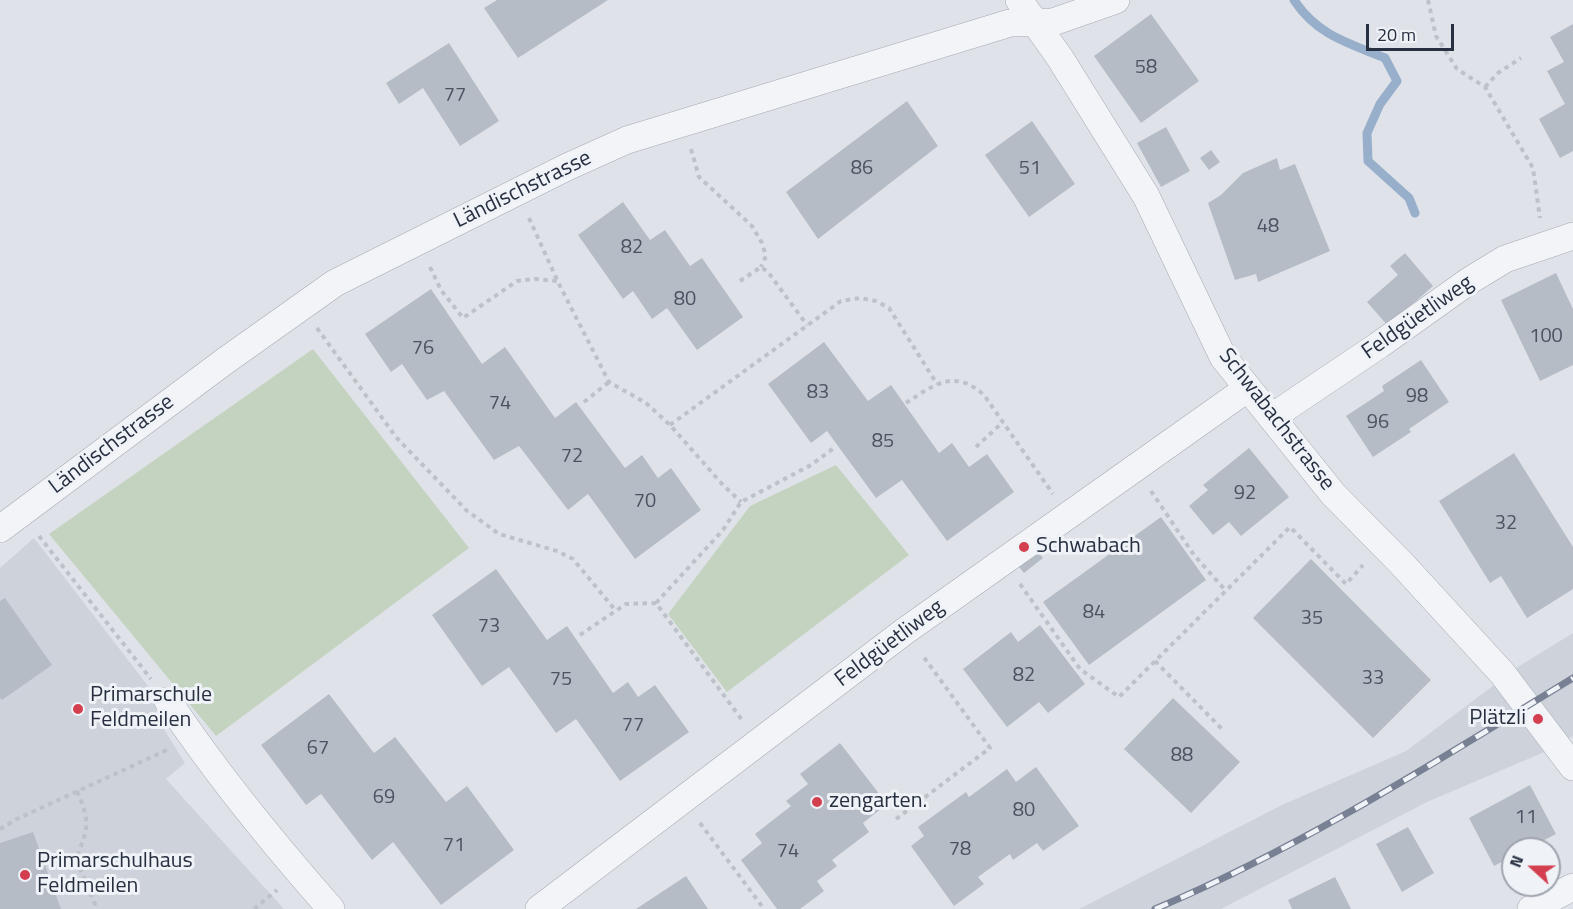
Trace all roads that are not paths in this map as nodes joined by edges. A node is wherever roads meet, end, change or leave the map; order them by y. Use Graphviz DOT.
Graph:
graph roads {
  1 [pos="1019,0"];
  2 [pos="1116,0"];
  3 [pos="1036,23"];
  4 [pos="1573,236"];
  5 [pos="1248,388"];
  6 [pos="1272,417"];
  7 [pos="0,529"];
  8 [pos="168,700"];
  9 [pos="1573,767"];
  10 [pos="1573,887"];
  11 [pos="331,909"];
  12 [pos="539,909"];
  13 [pos="1531,909"];
  1 -- 3 [label="street, Schwabachstrasse"];
  2 -- 3 [label="street, Ländischstrasse"];
  3 -- 5 [label="street, Schwabachstrasse"];
  3 -- 7 [label="street, Ländischstrasse"];
  4 -- 6 [label="street, Feldgüetliweg"];
  5 -- 6 [label="street, Schwabachstrasse"];
  5 -- 12 [label="street, Feldgüetliweg"];
  6 -- 9 [label="street, Schwabachstrasse"];
  8 -- 11 [label="street"];
  10 -- 13 [label="street"];
}
